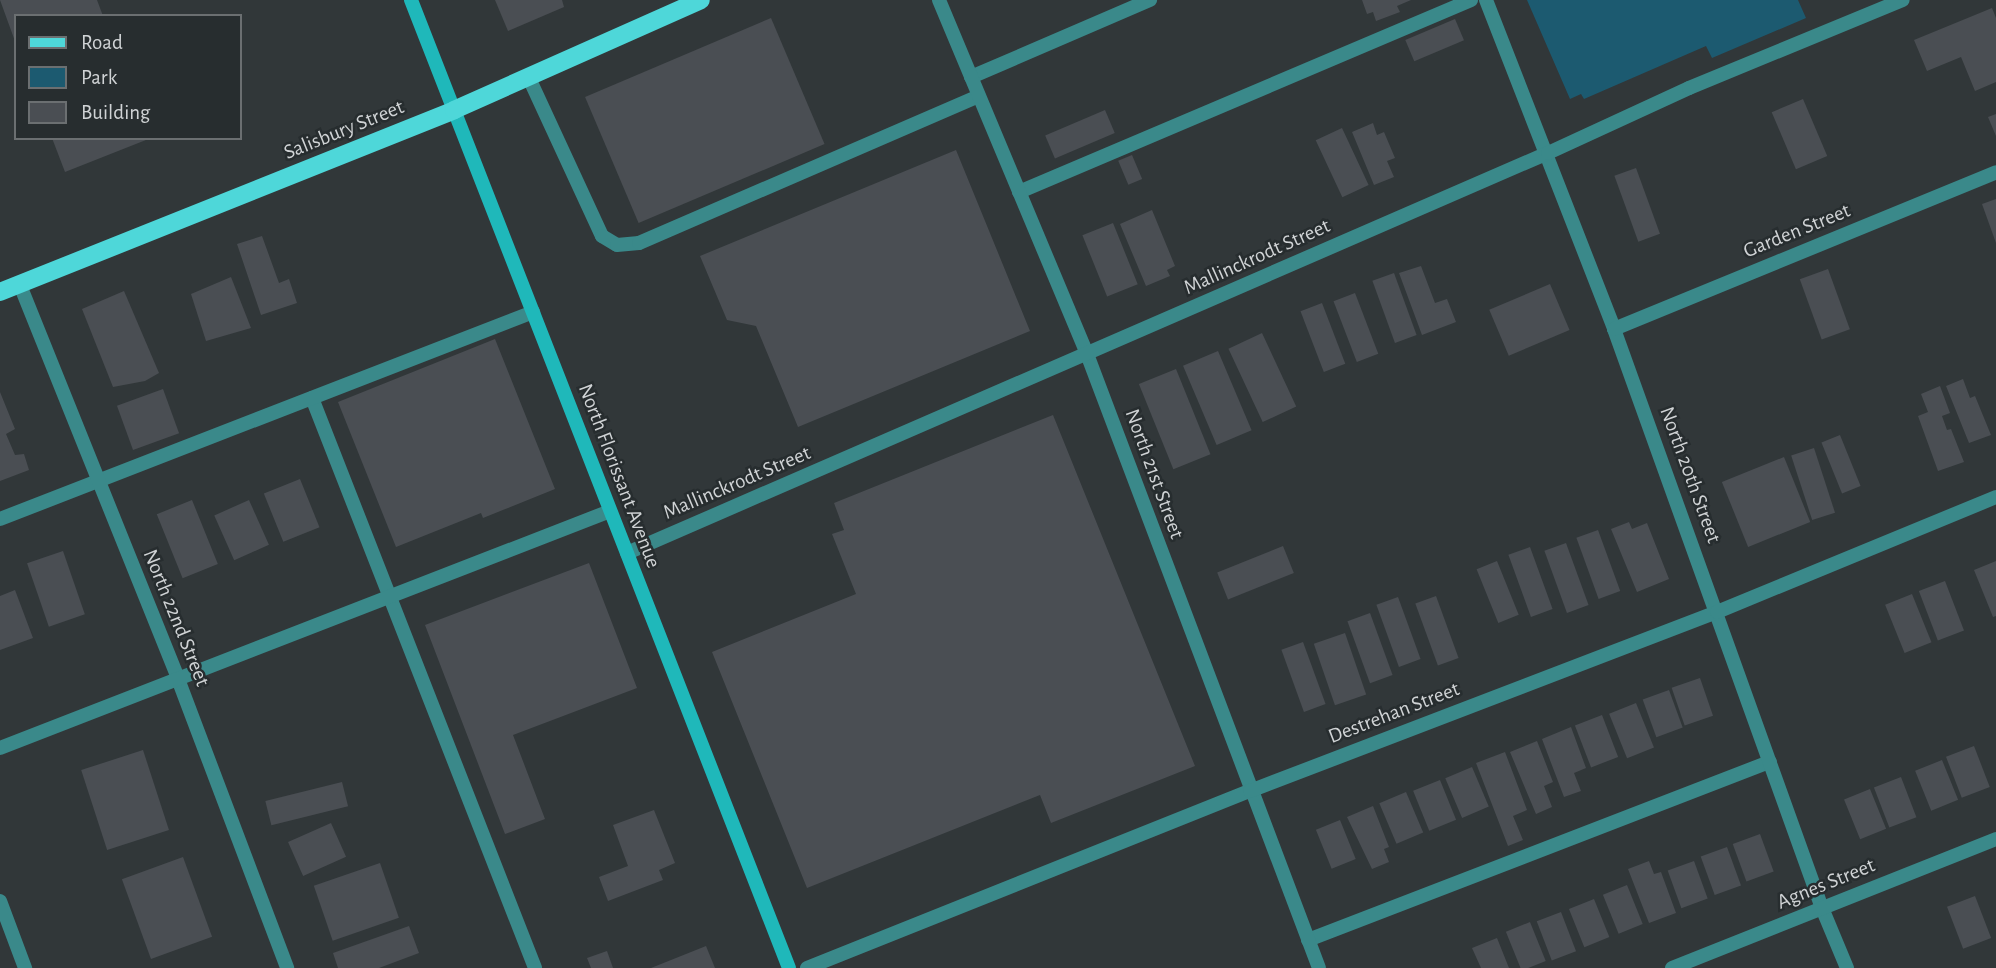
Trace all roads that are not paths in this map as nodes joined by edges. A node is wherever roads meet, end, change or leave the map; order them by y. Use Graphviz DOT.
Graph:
graph roads {
  1 [pos="411,0"];
  2 [pos="701,0"];
  3 [pos="939,0"];
  4 [pos="1150,0"];
  5 [pos="1471,0"];
  6 [pos="1486,0"];
  7 [pos="1903,0"];
  8 [pos="971,77"];
  9 [pos="528,78"];
  10 [pos="979,96"];
  11 [pos="454,110"];
  12 [pos="1548,153"];
  13 [pos="1996,172"];
  14 [pos="1019,192"];
  15 [pos="20,285"];
  16 [pos="0,292"];
  17 [pos="533,312"];
  18 [pos="1614,329"];
  19 [pos="1087,354"];
  20 [pos="312,398"];
  21 [pos="98,480"];
  22 [pos="1996,497"];
  23 [pos="610,511"];
  24 [pos="0,519"];
  25 [pos="627,553"];
  26 [pos="390,597"];
  27 [pos="1717,612"];
  28 [pos="178,679"];
  29 [pos="0,748"];
  30 [pos="1770,762"];
  31 [pos="1250,790"];
  32 [pos="1996,839"];
  33 [pos="0,901"];
  34 [pos="1822,908"];
  35 [pos="1308,940"];
  36 [pos="25,968"];
  37 [pos="287,968"];
  38 [pos="535,968"];
  39 [pos="789,968"];
  40 [pos="807,968"];
  41 [pos="1319,968"];
  42 [pos="1672,968"];
  43 [pos="1847,968"];
  1 -- 11 [label="main road, North Florissant Avenue"];
  2 -- 9 [label="main road, Salisbury Street"];
  3 -- 8 [label="street, North 21st Street"];
  4 -- 8 [label="street"];
  5 -- 14 [label="street"];
  6 -- 12 [label="street, North 20th Street"];
  7 -- 12 [label="street, Mallinckrodt Street"];
  8 -- 10 [label="street, North 21st Street"];
  9 -- 10 [label="street"];
  9 -- 11 [label="main road, Salisbury Street"];
  10 -- 14 [label="street, North 21st Street"];
  11 -- 15 [label="main road, Salisbury Street"];
  11 -- 17 [label="main road, North Florissant Avenue"];
  12 -- 18 [label="street, North 20th Street"];
  12 -- 19 [label="street, Mallinckrodt Street"];
  13 -- 18 [label="street, Garden Street"];
  14 -- 19 [label="street, North 21st Street"];
  15 -- 16 [label="main road, Salisbury Street"];
  15 -- 21 [label="street, North 22nd Street"];
  17 -- 20 [label="street"];
  17 -- 23 [label="main road, North Florissant Avenue"];
  18 -- 27 [label="street, North 20th Street"];
  19 -- 25 [label="street, Mallinckrodt Street"];
  19 -- 31 [label="street, North 21st Street"];
  20 -- 21 [label="street"];
  20 -- 26 [label="street"];
  21 -- 24 [label="street"];
  21 -- 28 [label="street, North 22nd Street"];
  22 -- 27 [label="street, Destrehan Street"];
  23 -- 25 [label="main road, North Florissant Avenue"];
  23 -- 26 [label="street"];
  25 -- 39 [label="main road, North Florissant Avenue"];
  26 -- 28 [label="street"];
  26 -- 38 [label="street"];
  27 -- 30 [label="street, North 20th Street"];
  27 -- 31 [label="street, Destrehan Street"];
  28 -- 29 [label="street"];
  28 -- 37 [label="street, North 22nd Street"];
  30 -- 34 [label="street, North 20th Street"];
  30 -- 35 [label="street"];
  31 -- 35 [label="street, North 21st Street"];
  31 -- 40 [label="street, Destrehan Street"];
  32 -- 34 [label="street, Agnes Street"];
  33 -- 36 [label="street"];
  34 -- 42 [label="street, Agnes Street"];
  34 -- 43 [label="street, North 20th Street"];
  35 -- 41 [label="street, North 21st Street"];
}
